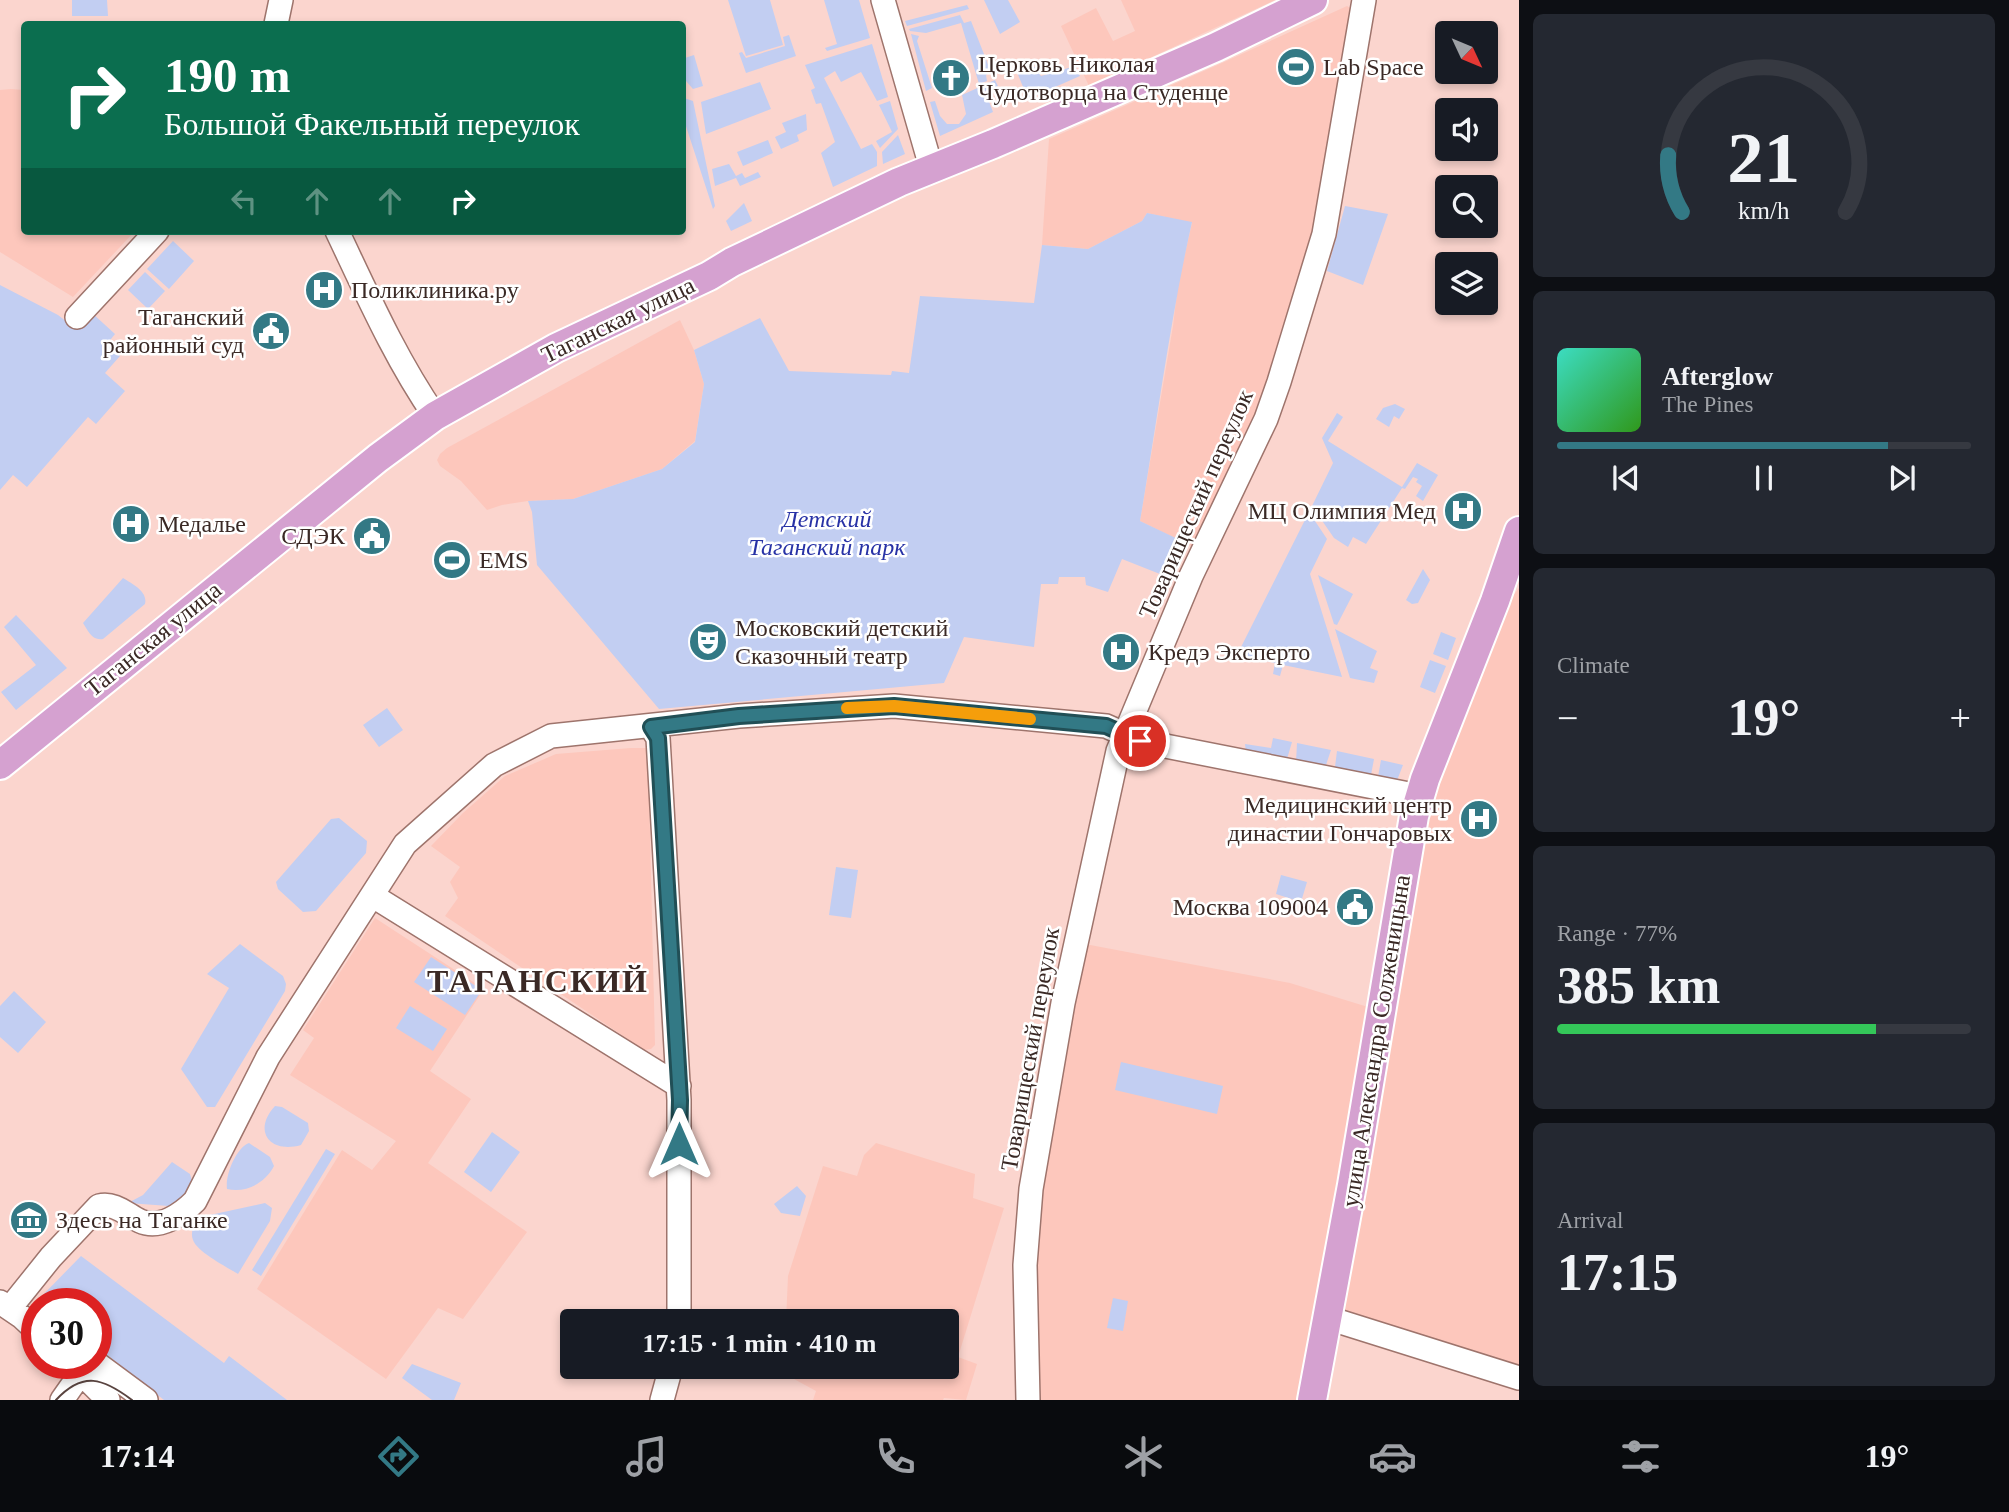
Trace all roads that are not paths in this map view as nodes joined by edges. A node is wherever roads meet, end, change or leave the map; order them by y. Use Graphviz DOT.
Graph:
graph roads {
  1 [pos="281,0"];
  2 [pos="883,0"];
  3 [pos="1313,0"];
  4 [pos="1364,0"];
  5 [pos="277,21"];
  6 [pos="931,167"];
  7 [pos="153,235"];
  8 [pos="339,235"];
  9 [pos="77,317"];
  10 [pos="435,415"];
  11 [pos="1519,531"];
  12 [pos="1519,580"];
  13 [pos="1495,601"];
  14 [pos="651,727"];
  15 [pos="1123,734"];
  16 [pos="0,765"];
  17 [pos="1419,796"];
  18 [pos="373,896"];
  19 [pos="679,1086"];
  20 [pos="36,1288"];
  21 [pos="679,1309"];
  22 [pos="1328,1318"];
  23 [pos="1519,1378"];
  24 [pos="75,1379"];
  25 [pos="91,1379"];
  26 [pos="105,1379"];
  27 [pos="668,1379"];
  28 [pos="62,1400"];
  29 [pos="108,1400"];
  30 [pos="146,1400"];
  31 [pos="662,1400"];
  32 [pos="1028,1400"];
  33 [pos="1312,1400"];
  1 -- 5 [label="street"];
  2 -- 6 [label="street"];
  3 -- 6 [label="main road, Таганская улица"];
  4 -- 15 [label="street, Товарищеский переулок"];
  6 -- 10 [label="main road, Таганская улица"];
  7 -- 9 [label="street"];
  8 -- 10 [label="street"];
  10 -- 16 [label="main road, Таганская улица"];
  11 -- 13 [label="main road, улица Александра Солженицына"];
  12 -- 13 [label="street"];
  13 -- 17 [label="main road, улица Александра Солженицына"];
  14 -- 15 [label="street"];
  14 -- 18 [label="street"];
  14 -- 19 [label="street"];
  15 -- 17 [label="street"];
  15 -- 32 [label="street, Товарищеский переулок"];
  17 -- 22 [label="main road, улица Александра Солженицына"];
  18 -- 19 [label="street"];
  18 -- 20 [label="street"];
  19 -- 21 [label="street"];
  22 -- 23 [label="street"];
  22 -- 33 [label="main road, улица Александра Солженицына"];
  24 -- 28 [label="street"];
  25 -- 29 [label="street"];
  26 -- 30 [label="street"];
  27 -- 31 [label="street"];
}
